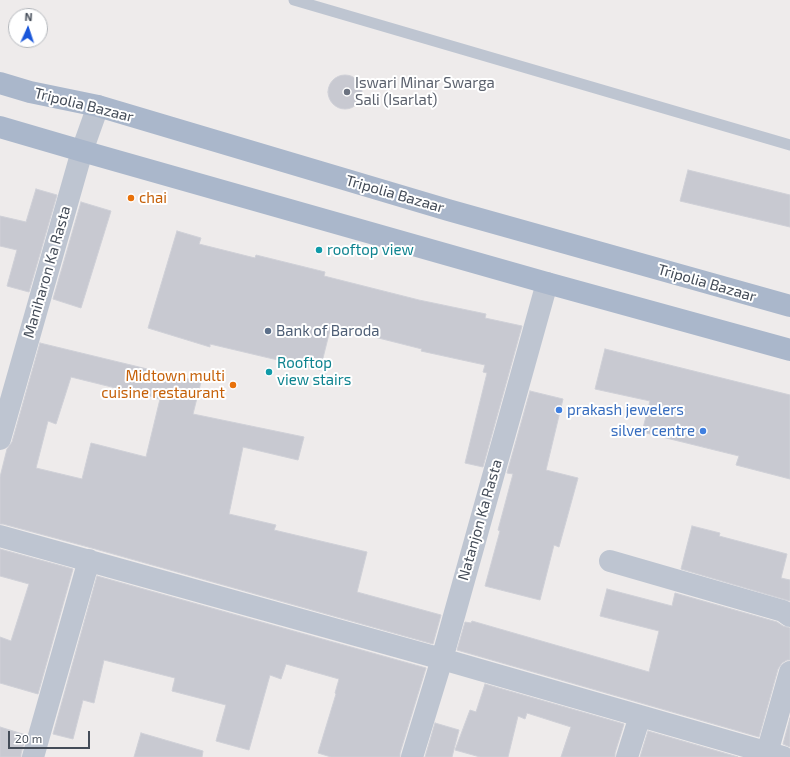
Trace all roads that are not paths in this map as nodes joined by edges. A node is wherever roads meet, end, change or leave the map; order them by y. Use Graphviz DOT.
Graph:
graph roads {
  1 [pos="294,0"];
  2 [pos="0,83"];
  3 [pos="98,106"];
  4 [pos="0,127"];
  5 [pos="790,145"];
  6 [pos="82,151"];
  7 [pos="547,283"];
  8 [pos="790,306"];
  9 [pos="790,350"];
  10 [pos="0,439"];
  11 [pos="0,536"];
  12 [pos="89,560"];
  13 [pos="610,560"];
  14 [pos="790,616"];
  15 [pos="442,659"];
  16 [pos="790,672"];
  17 [pos="640,716"];
  18 [pos="775,755"];
  19 [pos="33,757"];
  20 [pos="412,757"];
  21 [pos="627,757"];
  1 -- 5 [label="lane"];
  2 -- 3 [label="main road, Tripolia Bazaar"];
  3 -- 6 [label="street, Maniharon Ka Rasta"];
  3 -- 8 [label="main road, Tripolia Bazaar"];
  4 -- 6 [label="main road"];
  6 -- 7 [label="main road"];
  6 -- 10 [label="street, Maniharon Ka Rasta"];
  7 -- 9 [label="main road"];
  7 -- 15 [label="street, Natanjon Ka Rasta"];
  11 -- 12 [label="street"];
  12 -- 15 [label="street"];
  12 -- 19 [label="street"];
  13 -- 14 [label="street"];
  15 -- 17 [label="street"];
  15 -- 20 [label="street, Natanjon Ka Rasta"];
  16 -- 18 [label="street"];
  17 -- 18 [label="street"];
  17 -- 21 [label="street"];
}
